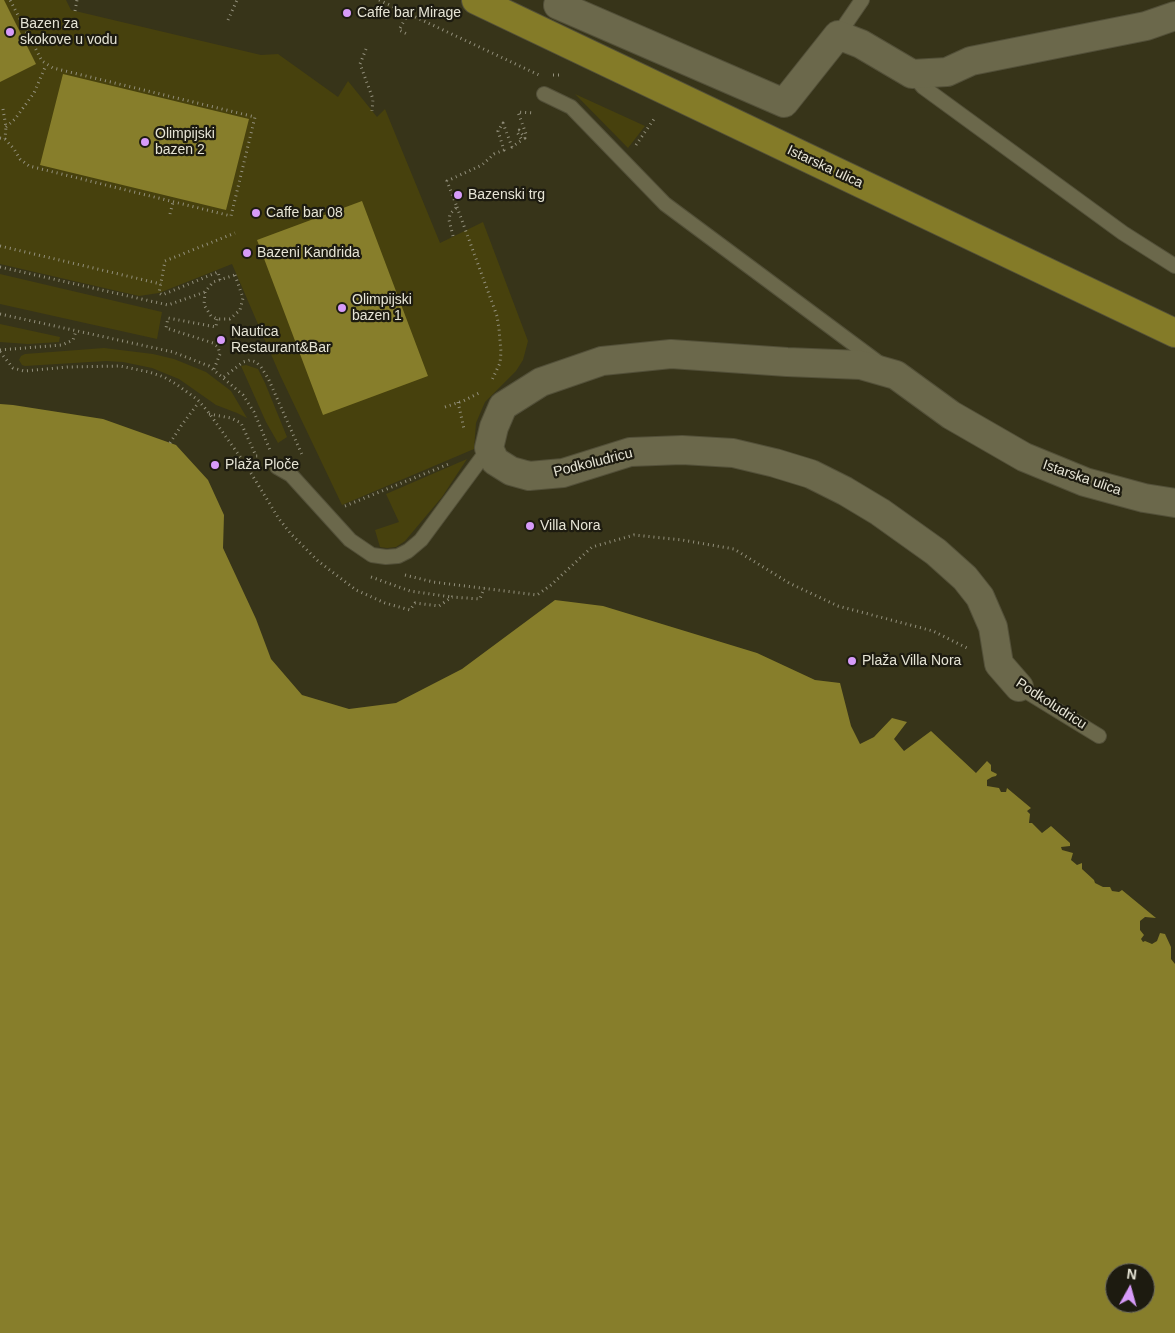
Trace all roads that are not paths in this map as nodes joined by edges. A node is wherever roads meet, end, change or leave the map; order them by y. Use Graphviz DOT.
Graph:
graph roads {
  1 [pos="476,0"];
  2 [pos="862,0"];
  3 [pos="1164,0"];
  4 [pos="558,2"];
  5 [pos="1175,14"];
  6 [pos="546,33"];
  7 [pos="838,35"];
  8 [pos="912,74"];
  9 [pos="544,94"];
  10 [pos="1175,266"];
  11 [pos="1175,333"];
  12 [pos="896,375"];
  13 [pos="477,443"];
  14 [pos="277,467"];
  15 [pos="1175,503"];
  16 [pos="1019,687"];
  17 [pos="1099,736"];
  1 -- 6 [label="main road, Istarska ulica"];
  2 -- 7 [label="lane"];
  3 -- 5 [label="street"];
  4 -- 6 [label="street"];
  4 -- 7 [label="street"];
  5 -- 8 [label="street"];
  6 -- 11 [label="main road, Istarska ulica"];
  7 -- 8 [label="street"];
  8 -- 10 [label="lane"];
  9 -- 12 [label="lane, Istarska ulica"];
  12 -- 13 [label="street"];
  12 -- 15 [label="street, Istarska ulica"];
  13 -- 14 [label="lane"];
  13 -- 16 [label="street, Podkoludricu"];
  16 -- 17 [label="lane, Podkoludricu"];
}
